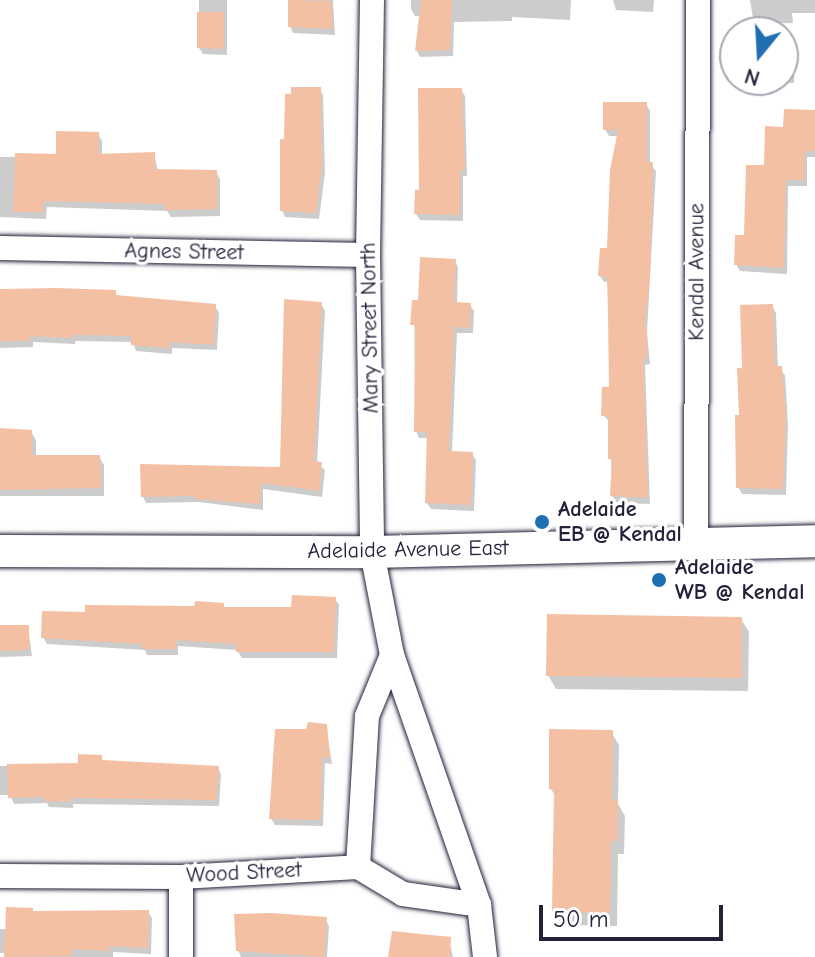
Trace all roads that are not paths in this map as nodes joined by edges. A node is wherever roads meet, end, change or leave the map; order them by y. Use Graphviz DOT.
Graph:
graph roads {
  1 [pos="372,0"];
  2 [pos="698,0"];
  3 [pos="0,248"];
  4 [pos="368,255"];
  5 [pos="815,541"];
  6 [pos="696,544"];
  7 [pos="0,551"];
  8 [pos="372,552"];
  9 [pos="392,655"];
  10 [pos="358,867"];
  11 [pos="0,876"];
  12 [pos="181,877"];
  13 [pos="479,905"];
  14 [pos="181,957"];
  15 [pos="485,957"];
  1 -- 4 [label="street, Mary Street North"];
  2 -- 6 [label="street, Kendal Avenue"];
  3 -- 4 [label="street, Agnes Street"];
  4 -- 8 [label="street, Mary Street North"];
  5 -- 6 [label="main road, Adelaide Avenue East"];
  6 -- 8 [label="main road, Adelaide Avenue East"];
  7 -- 8 [label="main road, Adelaide Avenue East"];
  8 -- 9 [label="street, Mary Street North"];
  9 -- 10 [label="street"];
  9 -- 13 [label="street, Mary Street North"];
  10 -- 12 [label="street, Wood Street"];
  10 -- 13 [label="street"];
  11 -- 12 [label="street, Wood Street"];
  12 -- 14 [label="street"];
  13 -- 15 [label="street, Mary Street North"];
}
